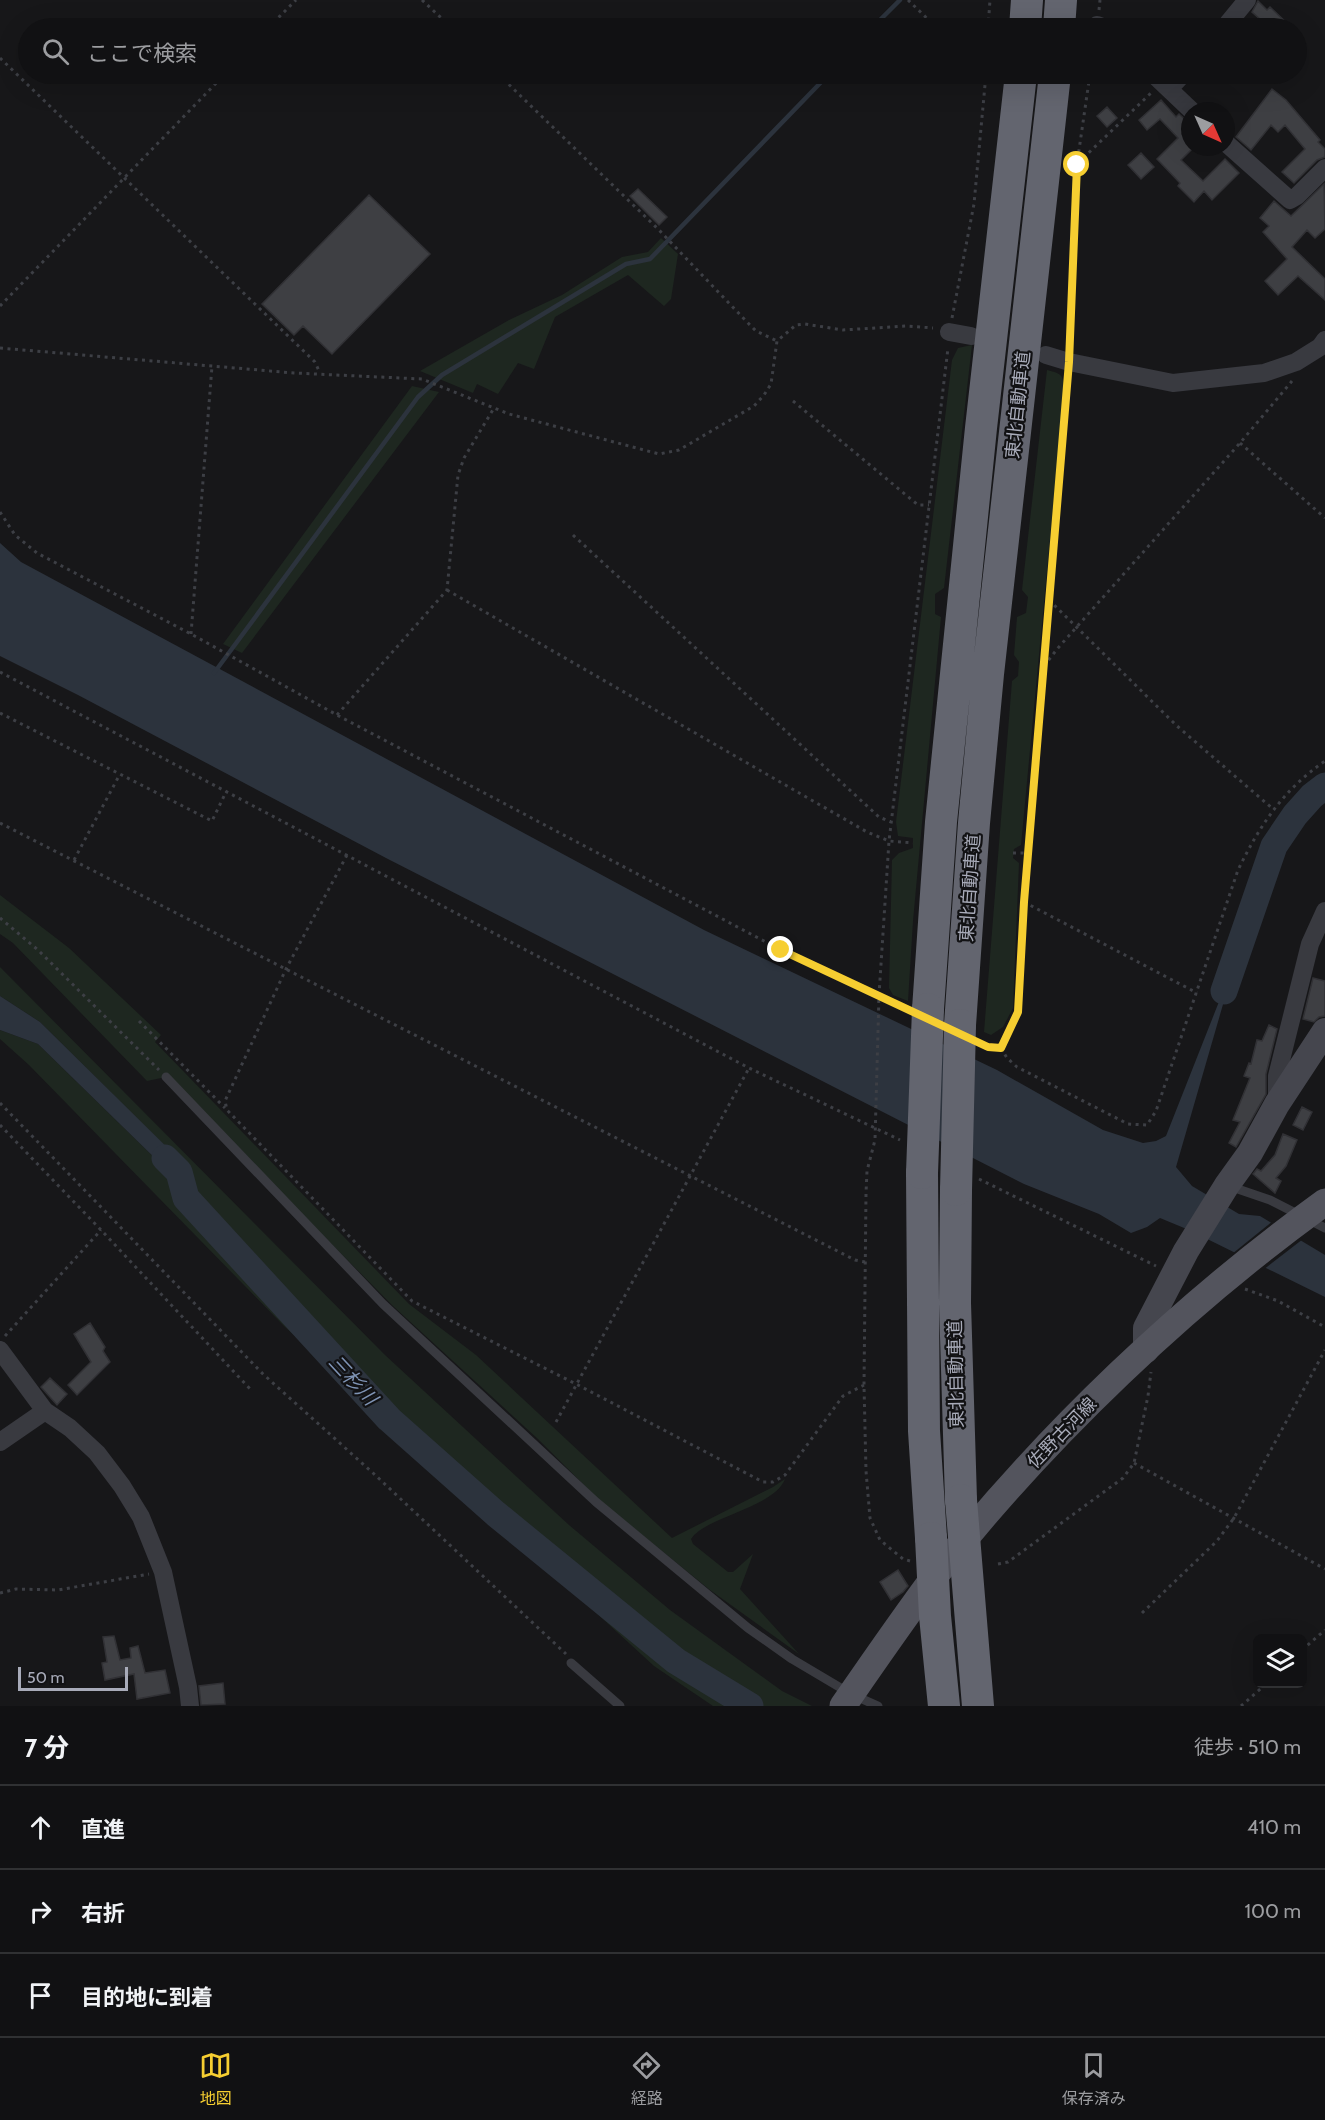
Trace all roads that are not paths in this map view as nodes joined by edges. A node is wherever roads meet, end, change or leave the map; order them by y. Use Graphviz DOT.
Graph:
graph roads {
  1 [pos="1028,0"];
  2 [pos="1061,0"];
  3 [pos="1247,0"];
  4 [pos="1026,18"];
  5 [pos="1060,18"];
  6 [pos="1232,18"];
  7 [pos="1020,84"];
  8 [pos="1054,84"];
  9 [pos="1165,84"];
  10 [pos="1183,102"];
  11 [pos="1235,151"];
  12 [pos="1325,168"];
  13 [pos="950,332"];
  14 [pos="971,336"];
  15 [pos="1325,340"];
  16 [pos="1046,355"];
  17 [pos="1325,911"];
  18 [pos="1325,1031"];
  19 [pos="166,1077"];
  20 [pos="1277,1104"];
  21 [pos="1227,1185"];
  22 [pos="1312,1218"];
  23 [pos="0,1350"];
  24 [pos="1146,1350"];
  25 [pos="45,1411"];
  26 [pos="0,1442"];
  27 [pos="571,1663"];
  28 [pos="848,1699"];
  29 [pos="189,1706"];
  30 [pos="620,1706"];
  31 [pos="878,1706"];
  32 [pos="944,1706"];
  33 [pos="978,1706"];
  1 -- 4 [label="highway"];
  2 -- 5 [label="highway"];
  3 -- 6 [label="street"];
  7 -- 32 [label="highway, 東北自動車道, bridge"];
  8 -- 33 [label="highway, 東北自動車道, bridge"];
  9 -- 10 [label="street"];
  11 -- 12 [label="street"];
  13 -- 14 [label="street"];
  15 -- 16 [label="street"];
  17 -- 20 [label="street"];
  18 -- 20 [label="street"];
  19 -- 28 [label="lane"];
  20 -- 21 [label="street"];
  21 -- 22 [label="lane"];
  21 -- 24 [label="street"];
  22 -- 24 [label="main road, 佐野古河線"];
  23 -- 25 [label="street"];
  24 -- 28 [label="main road, 佐野古河線"];
  25 -- 26 [label="street"];
  25 -- 29 [label="street"];
  27 -- 30 [label="lane"];
  28 -- 31 [label="lane"];
}
